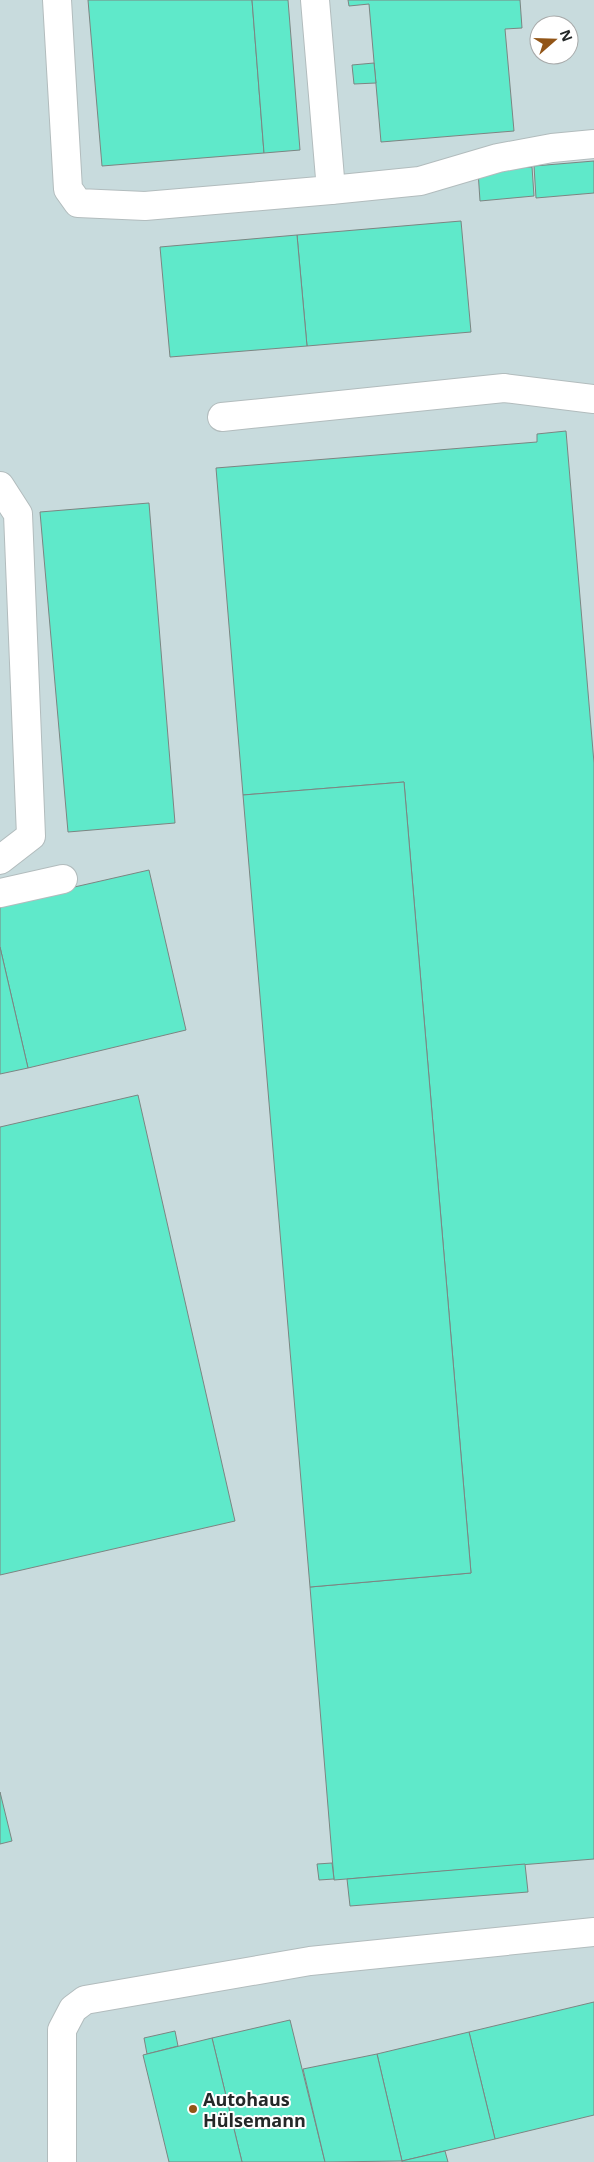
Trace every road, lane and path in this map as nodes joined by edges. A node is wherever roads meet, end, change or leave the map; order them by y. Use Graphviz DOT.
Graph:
graph roads {
  1 [pos="57,0"];
  2 [pos="315,0"];
  3 [pos="594,144"];
  4 [pos="330,190"];
  5 [pos="594,399"];
  6 [pos="222,417"];
  7 [pos="0,486"];
  8 [pos="0,860"];
  9 [pos="63,879"];
  10 [pos="0,893"];
  11 [pos="594,1932"];
  12 [pos="62,2162"];
  1 -- 4 [label="lane"];
  2 -- 4 [label="lane"];
  3 -- 4 [label="lane"];
  5 -- 6 [label="lane"];
  7 -- 8 [label="lane"];
  9 -- 10 [label="lane"];
  11 -- 12 [label="lane"];
}
